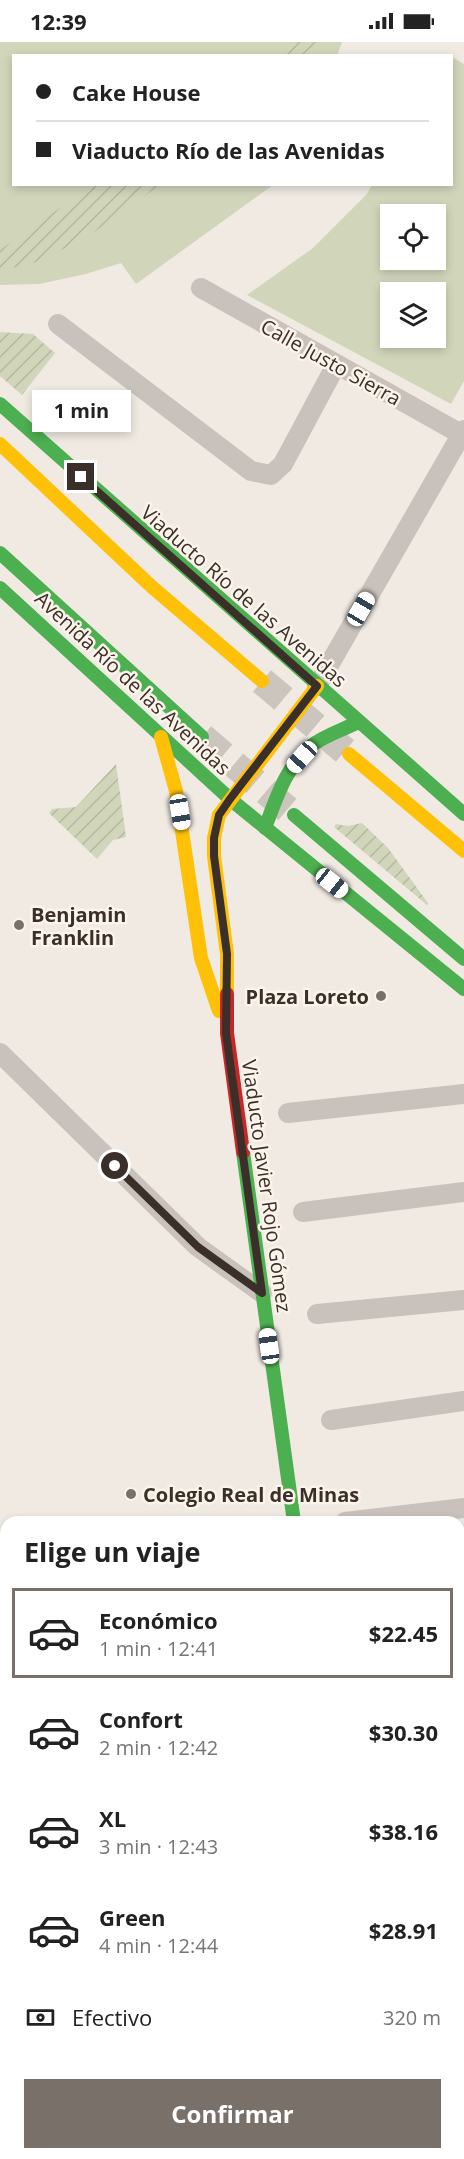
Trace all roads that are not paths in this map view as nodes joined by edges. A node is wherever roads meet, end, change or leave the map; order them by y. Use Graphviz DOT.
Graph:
graph roads {
  1 [pos="201,288"];
  2 [pos="58,324"];
  3 [pos="336,365"];
  4 [pos="0,404"];
  5 [pos="0,422"];
  6 [pos="21,423"];
  7 [pos="463,432"];
  8 [pos="35,436"];
  9 [pos="0,444"];
  10 [pos="54,494"];
  11 [pos="0,553"];
  12 [pos="0,561"];
  13 [pos="14,566"];
  14 [pos="0,588"];
  15 [pos="262,681"];
  16 [pos="317,686"];
  17 [pos="358,722"];
  18 [pos="161,736"];
  19 [pos="202,737"];
  20 [pos="349,754"];
  21 [pos="230,799"];
  22 [pos="464,814"];
  23 [pos="294,815"];
  24 [pos="265,828"];
  25 [pos="464,851"];
  26 [pos="464,959"];
  27 [pos="464,989"];
  28 [pos="226,1033"];
  29 [pos="0,1053"];
  30 [pos="464,1094"];
  31 [pos="288,1113"];
  32 [pos="464,1192"];
  33 [pos="303,1212"];
  34 [pos="262,1293"];
  35 [pos="464,1299"];
  36 [pos="316,1314"];
  37 [pos="464,1401"];
  38 [pos="331,1420"];
  39 [pos="464,1508"];
  40 [pos="293,1516"];
  41 [pos="396,1516"];
  1 -- 3 [label="street, Calle Justo Sierra"];
  2 -- 3 [label="street"];
  3 -- 7 [label="street, Calle Justo Sierra"];
  4 -- 6 [label="main road, Viaducto Río de las Avenidas"];
  5 -- 6 [label="main road"];
  6 -- 8 [label="main road, Viaducto Río de las Avenidas"];
  7 -- 16 [label="street"];
  8 -- 10 [label="main road"];
  8 -- 16 [label="main road, Viaducto Río de las Avenidas"];
  9 -- 10 [label="main road"];
  10 -- 15 [label="main road"];
  11 -- 13 [label="main road"];
  12 -- 13 [label="main road"];
  13 -- 19 [label="main road"];
  14 -- 18 [label="main road, Avenida Río de las Avenidas"];
  16 -- 17 [label="main road, Viaducto Río de las Avenidas"];
  16 -- 21 [label="main road, Viaducto Javier Rojo Gómez"];
  17 -- 22 [label="main road, Viaducto Río de las Avenidas"];
  17 -- 24 [label="main road"];
  18 -- 21 [label="main road, Avenida Río de las Avenidas"];
  18 -- 28 [label="main road, Viaducto Javier Rojo Gómez"];
  20 -- 25 [label="main road"];
  21 -- 24 [label="main road, Avenida Río de las Avenidas"];
  21 -- 28 [label="main road, Viaducto Javier Rojo Gómez"];
  23 -- 26 [label="main road"];
  24 -- 27 [label="main road, Avenida Río de las Avenidas"];
  28 -- 34 [label="main road, Viaducto Javier Rojo Gómez"];
  29 -- 34 [label="street"];
  30 -- 31 [label="street"];
  32 -- 33 [label="street"];
  34 -- 40 [label="main road, Viaducto Javier Rojo Gómez"];
  35 -- 36 [label="street"];
  37 -- 38 [label="street"];
  39 -- 41 [label="street"];
}
